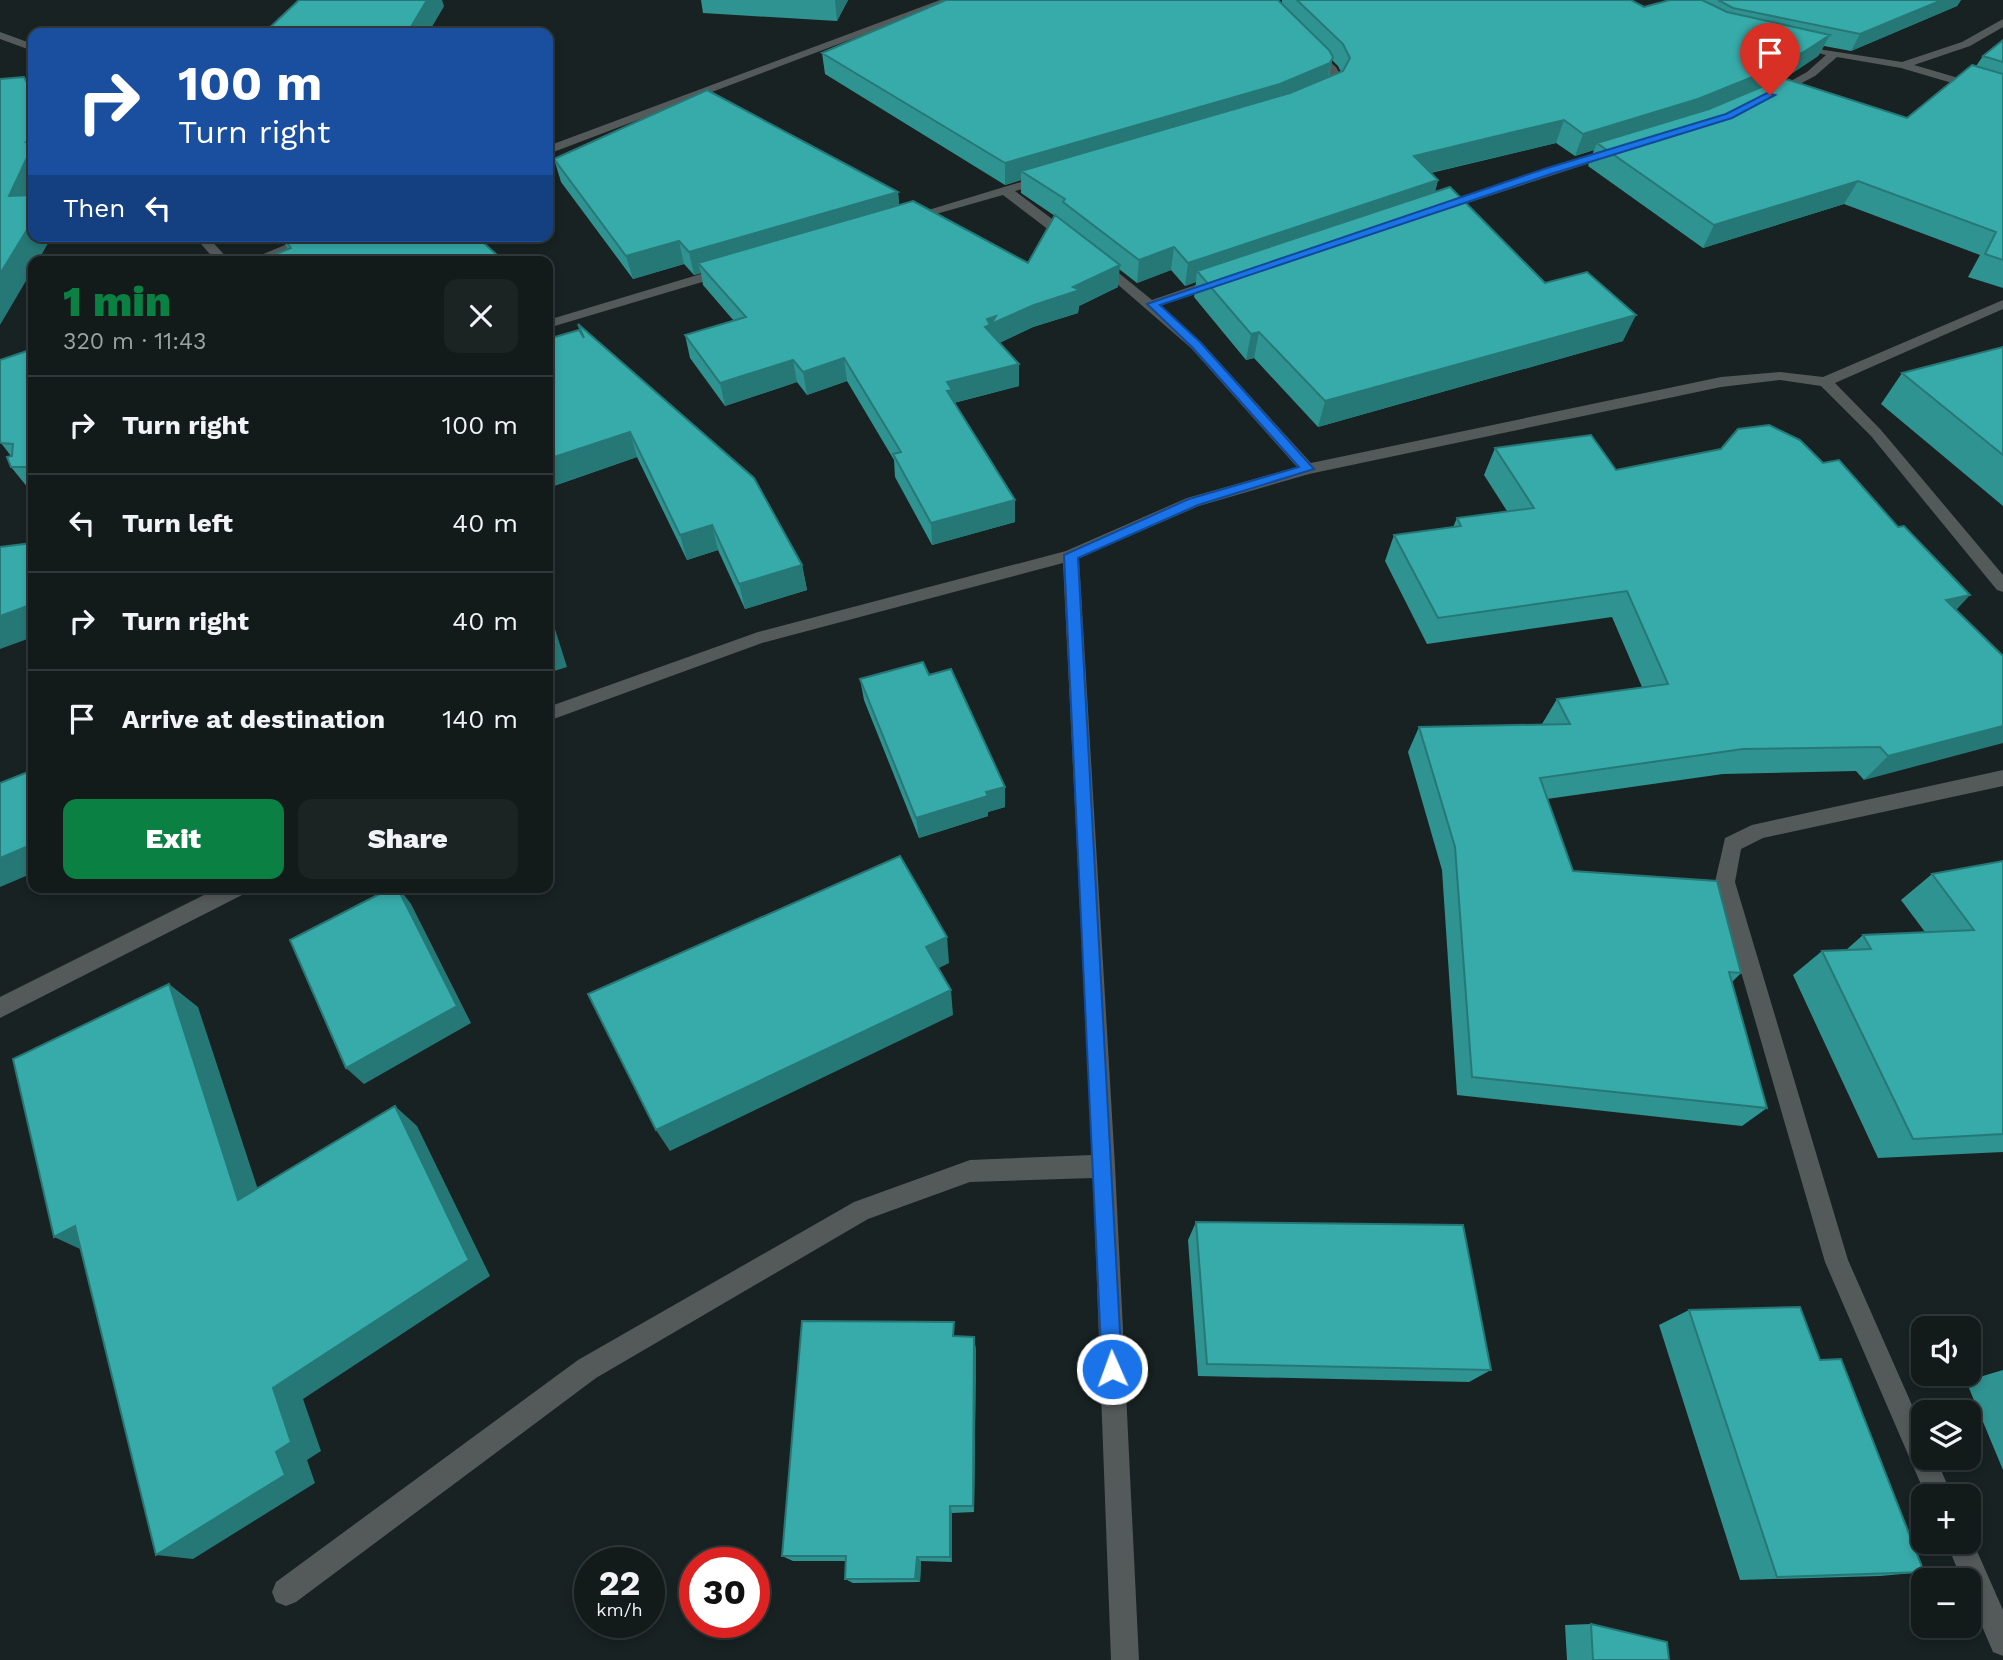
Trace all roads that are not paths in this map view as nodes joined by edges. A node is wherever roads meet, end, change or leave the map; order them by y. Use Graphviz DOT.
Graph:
graph roads {
  1 [pos="950,0"];
  2 [pos="2003,22"];
  3 [pos="0,35"];
  4 [pos="1305,42"];
  5 [pos="28,46"];
  6 [pos="1808,48"];
  7 [pos="1834,54"];
  8 [pos="1903,65"];
  9 [pos="2003,95"];
  10 [pos="1312,98"];
  11 [pos="1764,98"];
  12 [pos="553,148"];
  13 [pos="1625,148"];
  14 [pos="1058,175"];
  15 [pos="1005,190"];
  16 [pos="1429,211"];
  17 [pos="898,221"];
  18 [pos="206,242"];
  19 [pos="303,242"];
  20 [pos="220,256"];
  21 [pos="266,256"];
  22 [pos="737,268"];
  23 [pos="1231,278"];
  24 [pos="1152,304"];
  25 [pos="2003,304"];
  26 [pos="553,323"];
  27 [pos="1825,382"];
  28 [pos="1308,469"];
  29 [pos="1071,555"];
  30 [pos="2003,586"];
  31 [pos="553,712"];
  32 [pos="2003,778"];
  33 [pos="227,893"];
  34 [pos="0,1008"];
  35 [pos="1104,1166"];
  36 [pos="1935,1484"];
  37 [pos="1964,1554"];
  38 [pos="286,1592"];
  39 [pos="2003,1642"];
  40 [pos="1125,1660"];
  1 -- 12 [label="street"];
  2 -- 8 [label="street"];
  3 -- 5 [label="street"];
  4 -- 10 [label="street"];
  6 -- 7 [label="street"];
  7 -- 8 [label="street"];
  7 -- 11 [label="street"];
  8 -- 9 [label="street"];
  13 -- 16 [label="street"];
  14 -- 15 [label="street"];
  15 -- 17 [label="street"];
  15 -- 24 [label="street"];
  18 -- 20 [label="street"];
  19 -- 21 [label="street"];
  22 -- 26 [label="street"];
  23 -- 24 [label="street"];
  24 -- 28 [label="street"];
  25 -- 27 [label="street"];
  27 -- 28 [label="street"];
  27 -- 30 [label="street"];
  28 -- 29 [label="street"];
  29 -- 31 [label="street"];
  29 -- 35 [label="street"];
  32 -- 36 [label="street"];
  33 -- 34 [label="street"];
  35 -- 38 [label="street"];
  35 -- 40 [label="street"];
  37 -- 39 [label="street"];
}
